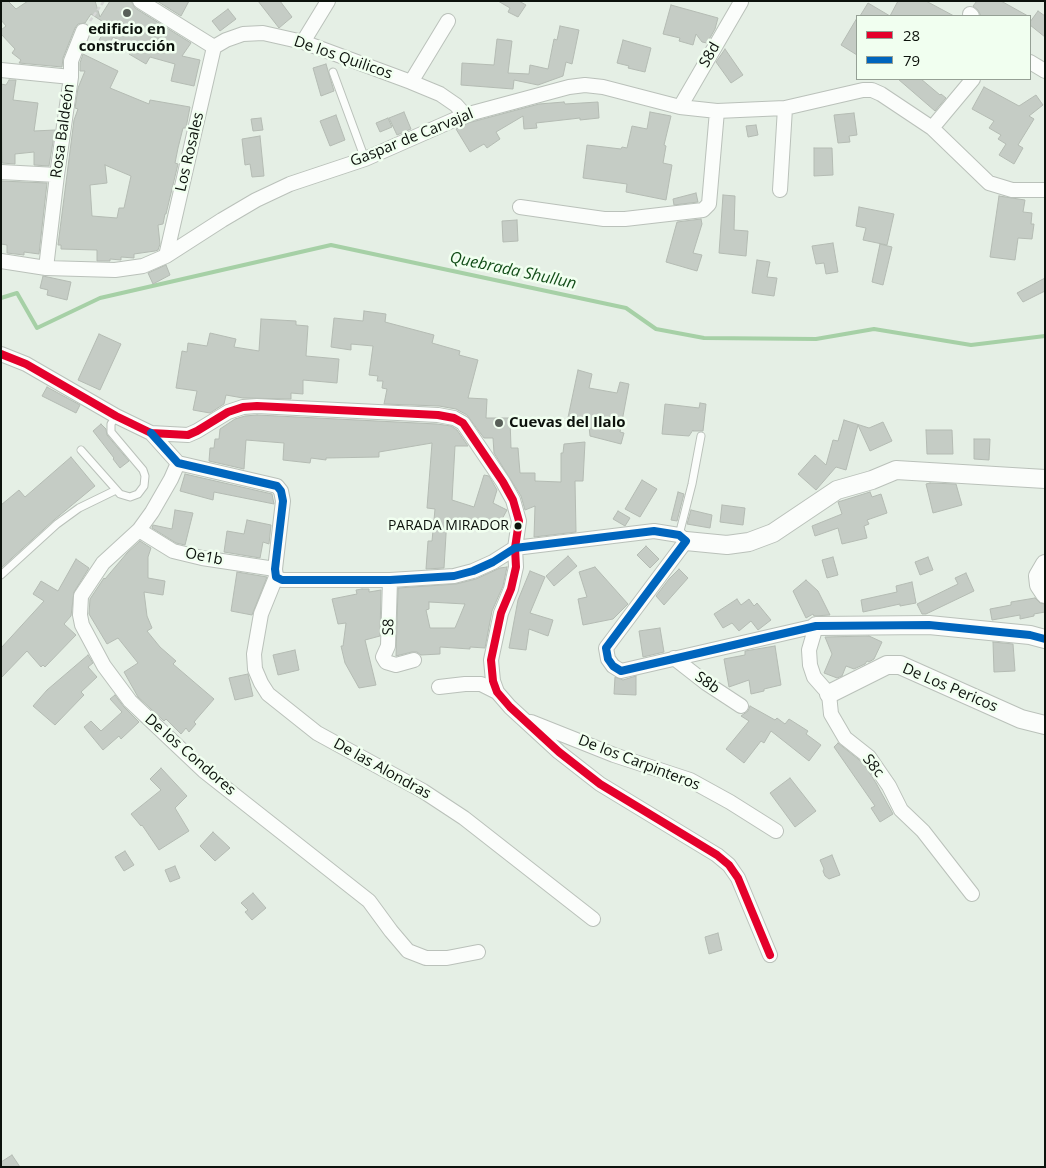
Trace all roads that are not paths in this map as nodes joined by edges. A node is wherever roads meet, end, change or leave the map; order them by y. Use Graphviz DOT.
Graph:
graph roads {
  1 [pos="140,1"];
  2 [pos="328,1"];
  3 [pos="741,2"];
  4 [pos="448,21"];
  5 [pos="83,31"];
  6 [pos="303,42"];
  7 [pos="214,47"];
  8 [pos="1031,63"];
  9 [pos="1,70"];
  10 [pos="1045,71"];
  11 [pos="333,72"];
  12 [pos="71,76"];
  13 [pos="972,80"];
  14 [pos="411,82"];
  15 [pos="680,107"];
  16 [pos="785,108"];
  17 [pos="717,111"];
  18 [pos="465,115"];
  19 [pos="932,128"];
  20 [pos="365,159"];
  21 [pos="1,172"];
  22 [pos="57,175"];
  23 [pos="780,190"];
  24 [pos="1045,190"];
  25 [pos="520,207"];
  26 [pos="166,256"];
  27 [pos="1,261"];
  28 [pos="46,268"];
  29 [pos="1,354"];
  30 [pos="116,416"];
  31 [pos="152,433"];
  32 [pos="701,436"];
  33 [pos="80,450"];
  34 [pos="178,463"];
  35 [pos="1045,479"];
  36 [pos="116,490"];
  37 [pos="139,530"];
  38 [pos="683,538"];
  39 [pos="516,548"];
  40 [pos="1045,564"];
  41 [pos="275,573"];
  42 [pos="1,575"];
  43 [pos="390,580"];
  44 [pos="1045,594"];
  45 [pos="816,626"];
  46 [pos="1045,639"];
  47 [pos="674,658"];
  48 [pos="414,660"];
  49 [pos="439,687"];
  50 [pos="497,692"];
  51 [pos="829,694"];
  52 [pos="741,706"];
  53 [pos="523,719"];
  54 [pos="1045,725"];
  55 [pos="776,831"];
  56 [pos="972,894"];
  57 [pos="593,919"];
  58 [pos="478,952"];
  59 [pos="770,955"];
  1 -- 7 [label="street"];
  2 -- 6 [label="street"];
  3 -- 15 [label="street, S8d"];
  4 -- 14 [label="street"];
  5 -- 12 [label="street, Rosa Baldeón"];
  6 -- 7 [label="street, De los Quilicos"];
  6 -- 14 [label="street, De los Quilicos"];
  7 -- 26 [label="street, Los Rosales"];
  8 -- 10 [label="street"];
  9 -- 12 [label="street"];
  11 -- 20 [label="lane"];
  12 -- 22 [label="street, Rosa Baldeón"];
  13 -- 19 [label="street"];
  14 -- 18 [label="street, De los Quilicos"];
  15 -- 17 [label="street, Gaspar de Carvajal"];
  15 -- 18 [label="street, Gaspar de Carvajal"];
  16 -- 17 [label="street, Gaspar de Carvajal"];
  16 -- 19 [label="street, Gaspar de Carvajal"];
  16 -- 23 [label="street"];
  17 -- 25 [label="street"];
  18 -- 20 [label="street, Gaspar de Carvajal"];
  19 -- 24 [label="street, Gaspar de Carvajal"];
  20 -- 26 [label="street, Gaspar de Carvajal"];
  21 -- 22 [label="street"];
  22 -- 28 [label="street, Rosa Baldeón"];
  26 -- 28 [label="street, Gaspar de Carvajal"];
  27 -- 28 [label="street, Gaspar de Carvajal"];
  29 -- 30 [label="street"];
  30 -- 31 [label="street"];
  30 -- 36 [label="lane"];
  31 -- 34 [label="street"];
  31 -- 39 [label="street"];
  32 -- 38 [label="lane"];
  33 -- 36 [label="lane"];
  34 -- 37 [label="street, De los Condores"];
  34 -- 41 [label="street, De las Alondras"];
  35 -- 38 [label="street"];
  36 -- 42 [label="lane"];
  37 -- 41 [label="street, Oe1b"];
  37 -- 58 [label="street, De los Condores"];
  38 -- 39 [label="street"];
  38 -- 47 [label="street"];
  39 -- 43 [label="street, Oe1b"];
  39 -- 50 [label="street"];
  40 -- 44 [label="street"];
  41 -- 43 [label="street, Oe1b"];
  41 -- 57 [label="street, De las Alondras"];
  43 -- 48 [label="street, S8"];
  45 -- 46 [label="street"];
  45 -- 47 [label="street"];
  45 -- 51 [label="street, S8c"];
  47 -- 52 [label="street, S8b"];
  49 -- 50 [label="street"];
  50 -- 53 [label="street"];
  51 -- 54 [label="street, De Los Pericos"];
  51 -- 56 [label="street, S8c"];
  53 -- 55 [label="street, De los Carpinteros"];
  53 -- 59 [label="street"];
}
